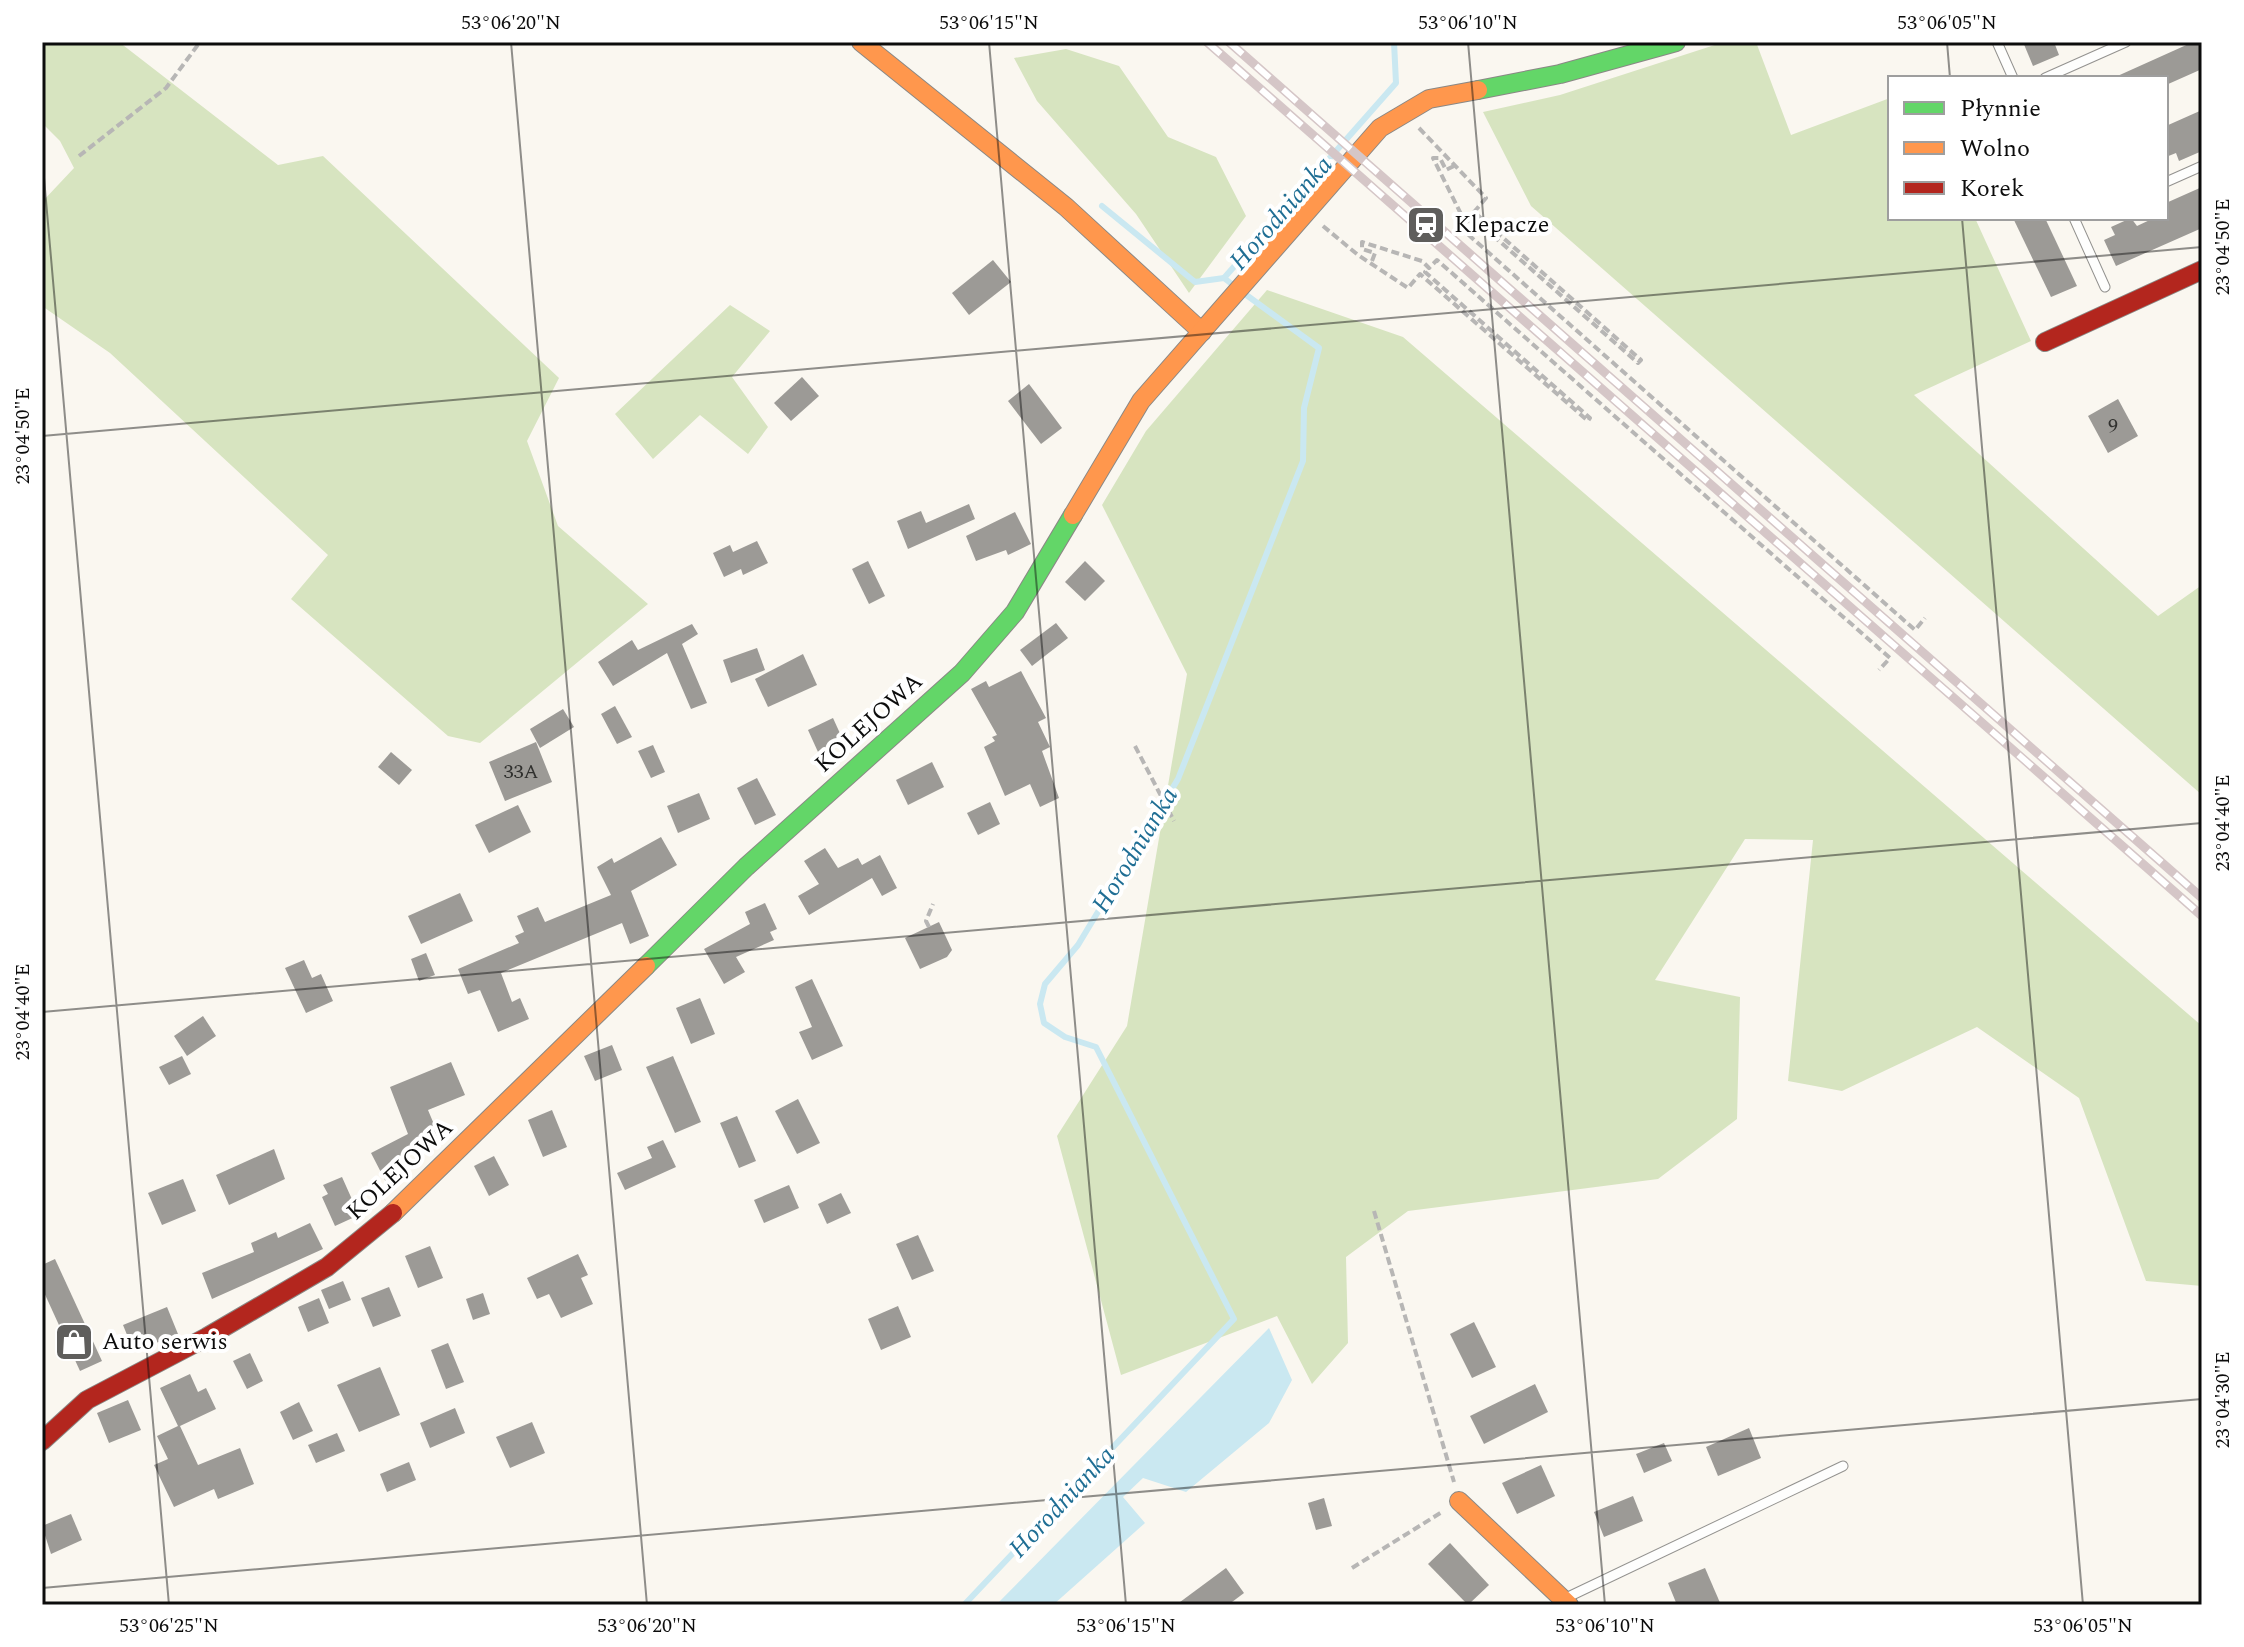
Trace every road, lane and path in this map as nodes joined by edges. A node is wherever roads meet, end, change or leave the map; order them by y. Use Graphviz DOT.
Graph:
graph roads {
  1 [pos="200,42"];
  2 [pos="861,42"];
  3 [pos="1676,42"];
  4 [pos="1997,42"];
  5 [pos="2126,42"];
  6 [pos="2012,76"];
  7 [pos="2050,76"];
  8 [pos="1402,113"];
  9 [pos="79,156"];
  10 [pos="1454,166"];
  11 [pos="2202,166"];
  12 [pos="2168,181"];
  13 [pos="1305,212"];
  14 [pos="2078,220"];
  15 [pos="1469,222"];
  16 [pos="1372,261"];
  17 [pos="1429,268"];
  18 [pos="2202,270"];
  19 [pos="2105,287"];
  20 [pos="1202,332"];
  21 [pos="2045,342"];
  22 [pos="1925,618"];
  23 [pos="1879,670"];
  24 [pos="1135,746"];
  25 [pos="1174,821"];
  26 [pos="933,904"];
  27 [pos="929,927"];
  28 [pos="1374,1211"];
  29 [pos="42,1441"];
  30 [pos="1843,1466"];
  31 [pos="1459,1501"];
  32 [pos="1352,1568"];
  33 [pos="1566,1602"];
  1 -- 9 [label="path"];
  2 -- 20 [label="street"];
  3 -- 8 [label="street, KOLEJOWA"];
  4 -- 6 [label="lane"];
  5 -- 7 [label="lane"];
  8 -- 10 [label="path"];
  8 -- 13 [label="street, KOLEJOWA"];
  10 -- 15 [label="path"];
  10 -- 15 [label="path"];
  11 -- 12 [label="lane"];
  13 -- 16 [label="path"];
  13 -- 20 [label="street, KOLEJOWA"];
  14 -- 19 [label="lane"];
  15 -- 22 [label="path"];
  16 -- 17 [label="path"];
  16 -- 17 [label="path"];
  17 -- 23 [label="path"];
  18 -- 21 [label="street"];
  20 -- 29 [label="street, KOLEJOWA"];
  24 -- 25 [label="path"];
  26 -- 27 [label="path"];
  28 -- 31 [label="path"];
  30 -- 33 [label="lane"];
  31 -- 32 [label="path"];
  31 -- 33 [label="street"];
}
